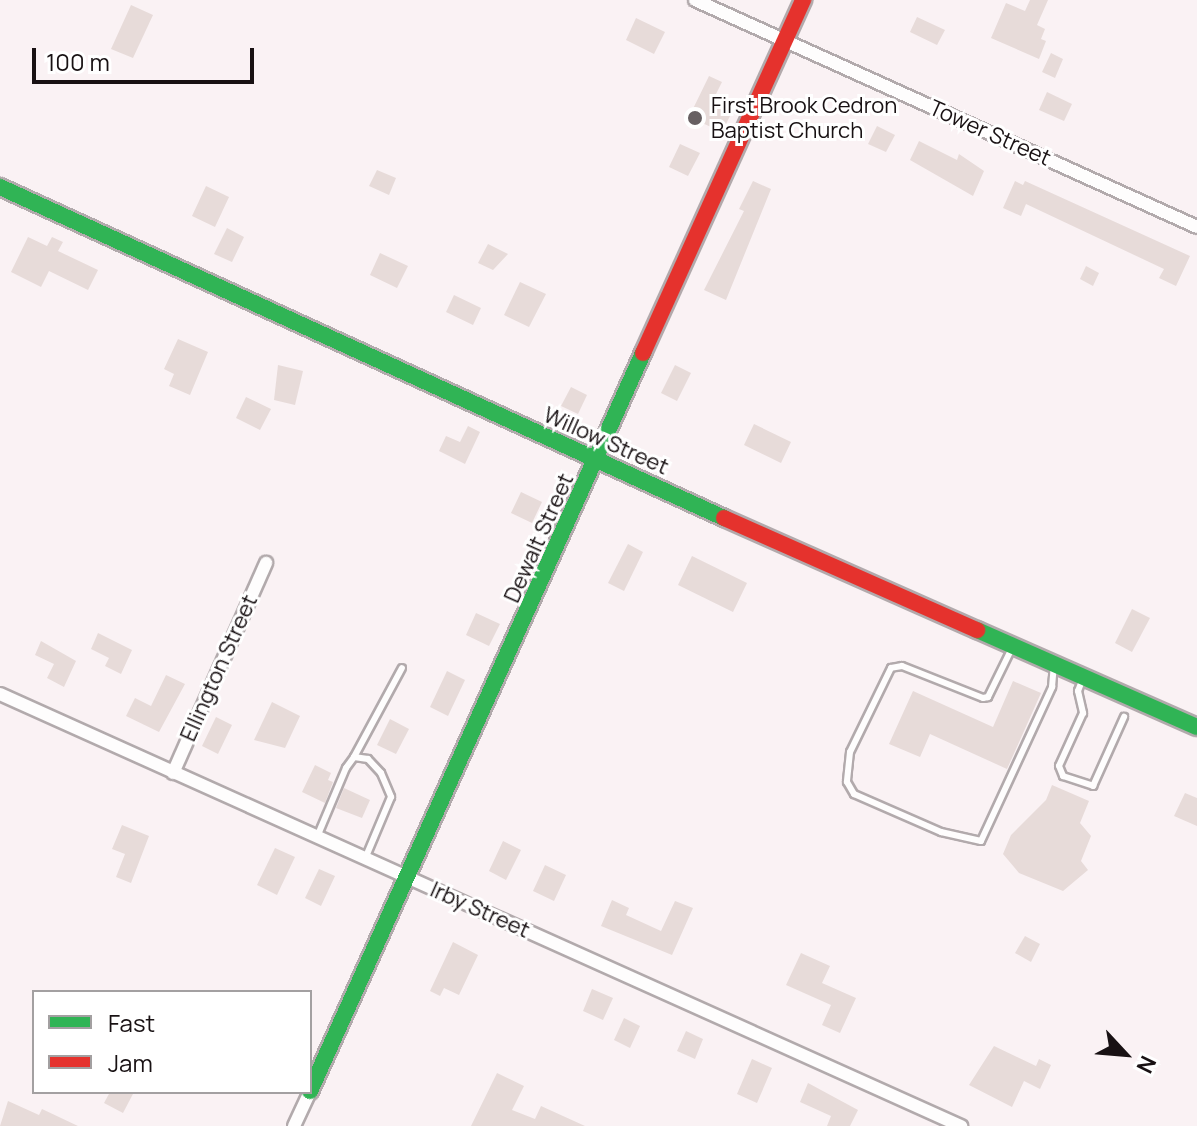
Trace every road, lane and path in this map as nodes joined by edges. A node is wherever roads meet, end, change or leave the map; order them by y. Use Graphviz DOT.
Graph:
graph roads {
  1 [pos="695,0"];
  2 [pos="803,0"];
  3 [pos="785,40"];
  4 [pos="0,187"];
  5 [pos="1197,227"];
  6 [pos="597,462"];
  7 [pos="266,563"];
  8 [pos="1014,644"];
  9 [pos="1055,661"];
  10 [pos="402,668"];
  11 [pos="1084,674"];
  12 [pos="0,694"];
  13 [pos="1124,717"];
  14 [pos="1197,727"];
  15 [pos="354,757"];
  16 [pos="173,773"];
  17 [pos="317,837"];
  18 [pos="365,859"];
  19 [pos="407,877"];
  20 [pos="312,1088"];
  21 [pos="309,1094"];
  22 [pos="294,1126"];
  23 [pos="961,1126"];
  1 -- 3 [label="street, Tower Street"];
  2 -- 3 [label="street, Dewalt Street"];
  3 -- 5 [label="street, Tower Street"];
  3 -- 6 [label="street, Dewalt Street"];
  4 -- 6 [label="street, Willow Street"];
  6 -- 8 [label="street, Willow Street"];
  6 -- 19 [label="street, Dewalt Street"];
  7 -- 16 [label="street, Ellington Street"];
  8 -- 9 [label="street, Willow Street"];
  8 -- 9 [label="lane"];
  9 -- 11 [label="street, Willow Street"];
  10 -- 15 [label="lane"];
  11 -- 13 [label="lane"];
  11 -- 14 [label="street, Willow Street"];
  12 -- 16 [label="street, Irby Street"];
  15 -- 17 [label="lane"];
  15 -- 18 [label="lane"];
  16 -- 17 [label="street, Irby Street"];
  17 -- 18 [label="street, Irby Street"];
  18 -- 19 [label="street, Irby Street"];
  19 -- 20 [label="street, Dewalt Street"];
  19 -- 23 [label="street, Irby Street"];
  21 -- 22 [label="street, Dewalt Street"];
}
